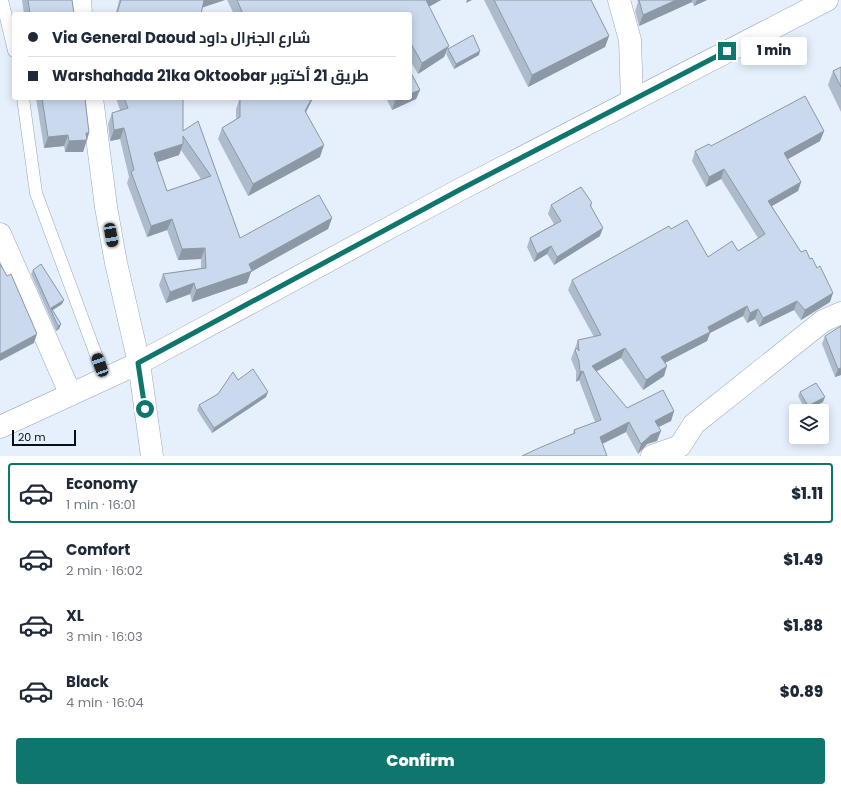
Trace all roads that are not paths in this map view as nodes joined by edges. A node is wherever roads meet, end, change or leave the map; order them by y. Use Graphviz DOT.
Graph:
graph roads {
  1 [pos="2,0"];
  2 [pos="80,0"];
  3 [pos="619,0"];
  4 [pos="827,0"];
  5 [pos="81,12"];
  6 [pos="12,42"];
  7 [pos="23,100"];
  8 [pos="92,100"];
  9 [pos="632,100"];
  10 [pos="0,234"];
  11 [pos="841,313"];
  12 [pos="138,363"];
  13 [pos="105,379"];
  14 [pos="70,393"];
  15 [pos="0,426"];
  16 [pos="683,451"];
  17 [pos="152,456"];
  18 [pos="652,456"];
  1 -- 6 [label="lane"];
  2 -- 5 [label="main road"];
  3 -- 9 [label="main road"];
  4 -- 9 [label="main road"];
  7 -- 13 [label="lane"];
  8 -- 12 [label="main road"];
  9 -- 12 [label="main road"];
  10 -- 14 [label="main road"];
  11 -- 16 [label="main road"];
  12 -- 13 [label="main road"];
  12 -- 17 [label="main road"];
  13 -- 14 [label="main road"];
  14 -- 15 [label="main road"];
  16 -- 18 [label="main road"];
}
